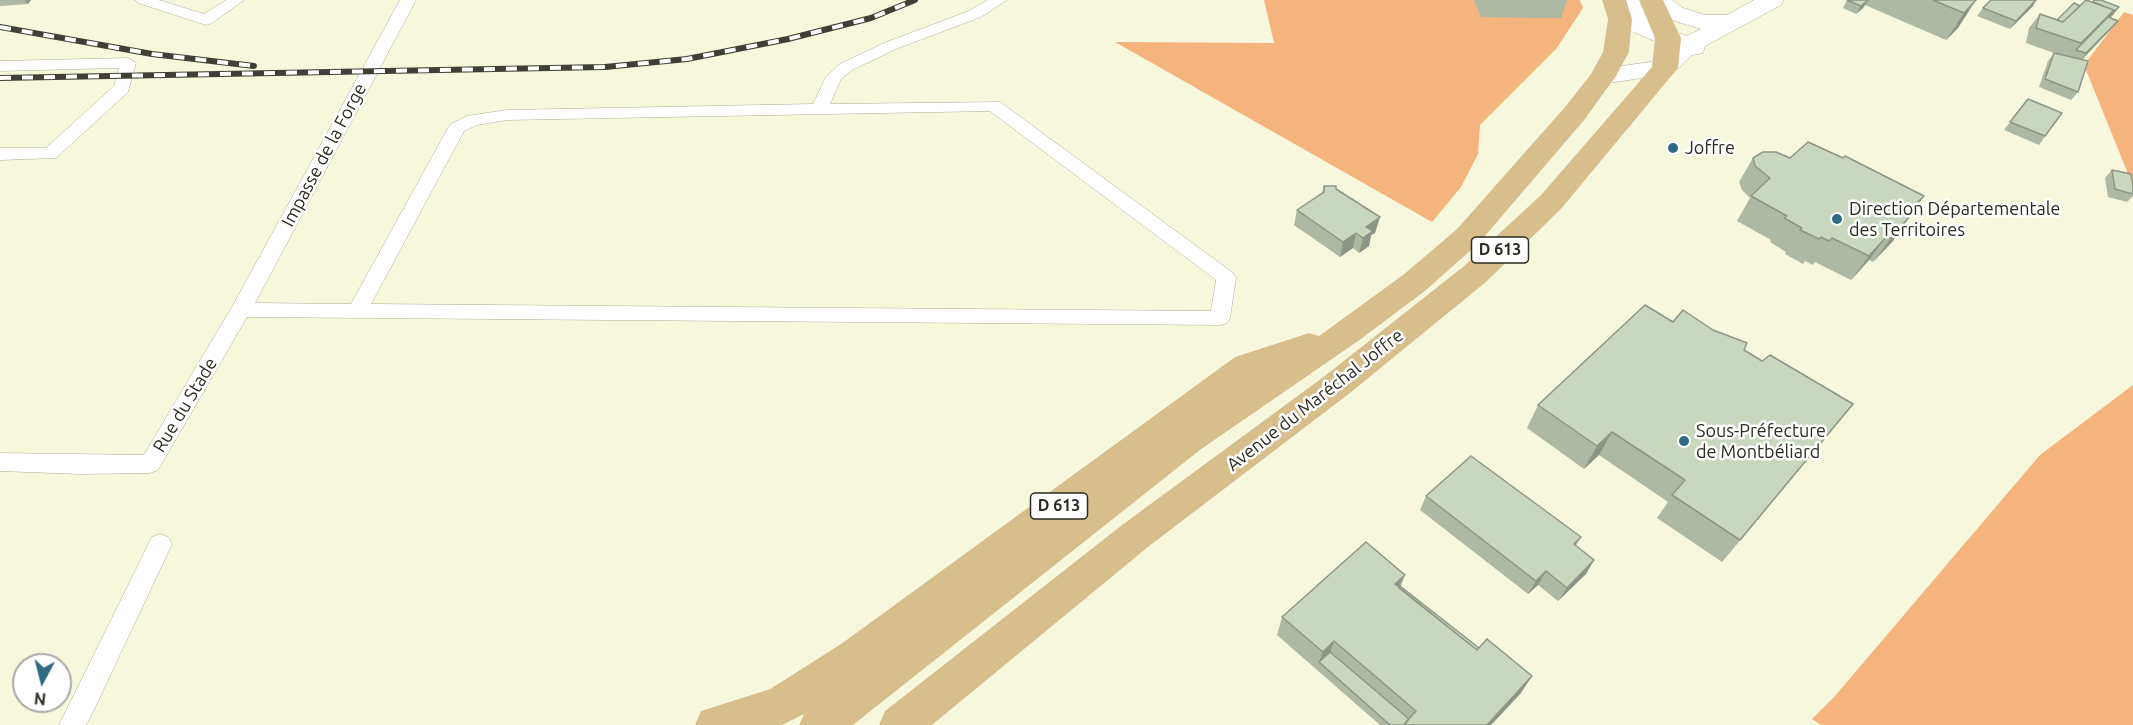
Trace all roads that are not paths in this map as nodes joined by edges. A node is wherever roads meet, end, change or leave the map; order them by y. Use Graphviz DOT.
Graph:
graph roads {
  1 [pos="143,0"];
  2 [pos="236,0"];
  3 [pos="408,0"];
  4 [pos="999,0"];
  5 [pos="1614,0"];
  6 [pos="1634,0"];
  7 [pos="1651,0"];
  8 [pos="1657,0"];
  9 [pos="1772,0"];
  10 [pos="1778,0"];
  11 [pos="1731,22"];
  12 [pos="1688,46"];
  13 [pos="0,66"];
  14 [pos="1603,76"];
  15 [pos="1654,82"];
  16 [pos="819,109"];
  17 [pos="0,154"];
  18 [pos="241,310"];
  19 [pos="357,312"];
  20 [pos="1350,331"];
  21 [pos="0,462"];
  22 [pos="160,543"];
  23 [pos="72,725"];
  24 [pos="716,725"];
  25 [pos="820,725"];
  26 [pos="900,725"];
  1 -- 2 [label="lane"];
  3 -- 18 [label="lane, Impasse de la Forge"];
  4 -- 16 [label="lane"];
  5 -- 14 [label="main road, Avenue du Maréchal Joffre / D 613"];
  6 -- 12 [label="street"];
  7 -- 12 [label="main road"];
  8 -- 11 [label="street"];
  9 -- 11 [label="street, Avenue du Maréchal Joffre"];
  10 -- 12 [label="street, Avenue du Maréchal Joffre"];
  11 -- 12 [label="street, Avenue du Maréchal Joffre"];
  12 -- 15 [label="street, Avenue du Maréchal Joffre"];
  12 -- 15 [label="street, Avenue du Maréchal Joffre"];
  13 -- 17 [label="lane"];
  14 -- 15 [label="street, Avenue du Maréchal Joffre"];
  14 -- 20 [label="main road, Avenue du Maréchal Joffre / D 613"];
  15 -- 26 [label="main road, Avenue du Maréchal Joffre / D 613"];
  16 -- 19 [label="lane"];
  16 -- 19 [label="lane"];
  18 -- 19 [label="lane"];
  18 -- 21 [label="lane, Rue du Stade"];
  20 -- 24 [label="main road, D 613"];
  20 -- 25 [label="main road, Avenue du Maréchal Joffre / D 613"];
  22 -- 23 [label="lane"];
}
